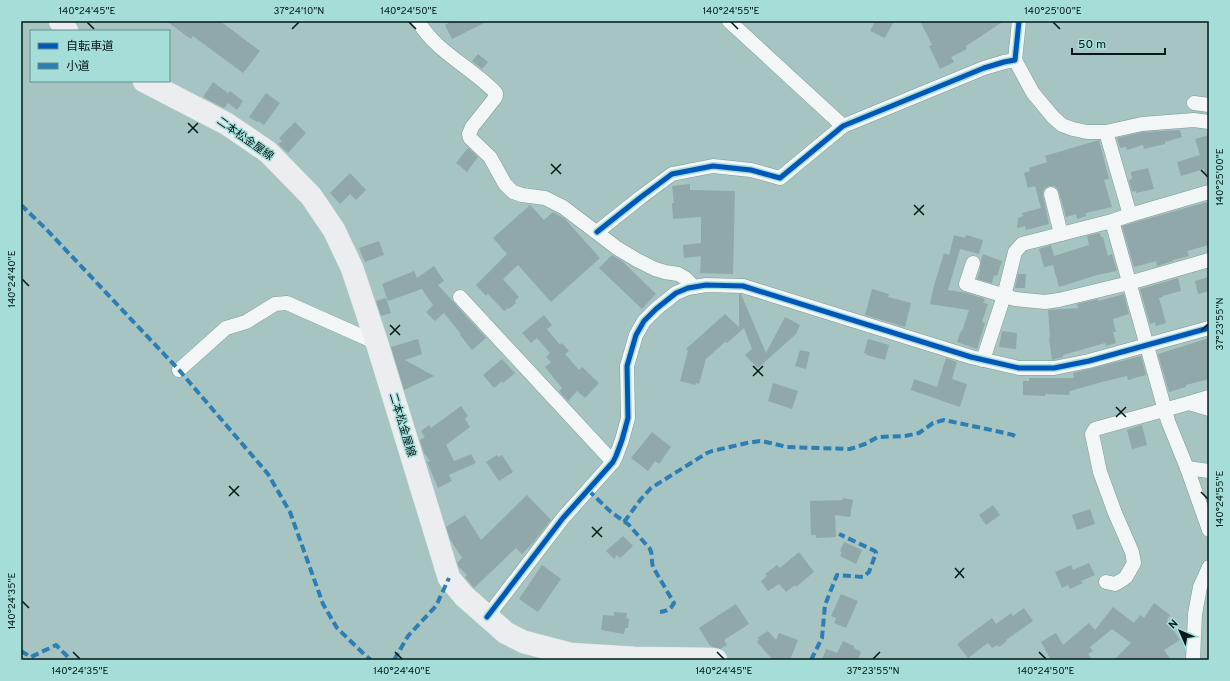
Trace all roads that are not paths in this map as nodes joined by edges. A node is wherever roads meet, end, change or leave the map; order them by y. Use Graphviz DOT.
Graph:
graph roads {
  1 [pos="60,21"];
  2 [pos="418,21"];
  3 [pos="729,21"];
  4 [pos="1019,21"];
  5 [pos="67,30"];
  6 [pos="1015,60"];
  7 [pos="146,82"];
  8 [pos="1194,103"];
  9 [pos="1209,105"];
  10 [pos="1209,122"];
  11 [pos="843,126"];
  12 [pos="1106,132"];
  13 [pos="1209,192"];
  14 [pos="1051,194"];
  15 [pos="1130,215"];
  16 [pos="1112,221"];
  17 [pos="597,232"];
  18 [pos="1061,234"];
  19 [pos="1209,260"];
  20 [pos="973,263"];
  21 [pos="1129,283"];
  22 [pos="694,287"];
  23 [pos="1004,296"];
  24 [pos="460,297"];
  25 [pos="1209,328"];
  26 [pos="377,343"];
  27 [pos="1147,346"];
  28 [pos="983,360"];
  29 [pos="179,370"];
  30 [pos="1209,397"];
  31 [pos="1189,403"];
  32 [pos="1165,409"];
  33 [pos="1209,409"];
  34 [pos="612,462"];
  35 [pos="1187,468"];
  36 [pos="1209,471"];
  37 [pos="1209,530"];
  38 [pos="1209,567"];
  39 [pos="1106,582"];
  40 [pos="487,617"];
  41 [pos="716,660"];
  42 [pos="1193,660"];
  1 -- 5 [label="main road"];
  2 -- 17 [label="street"];
  3 -- 11 [label="street"];
  4 -- 6 [label="street"];
  6 -- 11 [label="street"];
  6 -- 12 [label="street"];
  7 -- 26 [label="main road, 二本松金屋線"];
  8 -- 9 [label="street"];
  10 -- 12 [label="street"];
  11 -- 17 [label="street"];
  12 -- 15 [label="street"];
  13 -- 15 [label="street"];
  14 -- 18 [label="street"];
  15 -- 16 [label="street"];
  16 -- 18 [label="street"];
  16 -- 21 [label="street"];
  17 -- 22 [label="street"];
  18 -- 23 [label="street"];
  19 -- 21 [label="street"];
  20 -- 23 [label="street"];
  21 -- 23 [label="street"];
  21 -- 27 [label="street"];
  22 -- 28 [label="street"];
  22 -- 34 [label="street"];
  23 -- 28 [label="street"];
  24 -- 34 [label="street"];
  25 -- 27 [label="street"];
  26 -- 29 [label="street"];
  26 -- 40 [label="main road, 二本松金屋線"];
  27 -- 28 [label="street"];
  27 -- 32 [label="street"];
  30 -- 31 [label="street"];
  31 -- 32 [label="street"];
  31 -- 33 [label="street"];
  32 -- 35 [label="street"];
  32 -- 39 [label="street"];
  34 -- 40 [label="street"];
  35 -- 36 [label="street"];
  35 -- 37 [label="street"];
  38 -- 42 [label="street"];
  40 -- 41 [label="main road, 二本松金屋線"];
}
